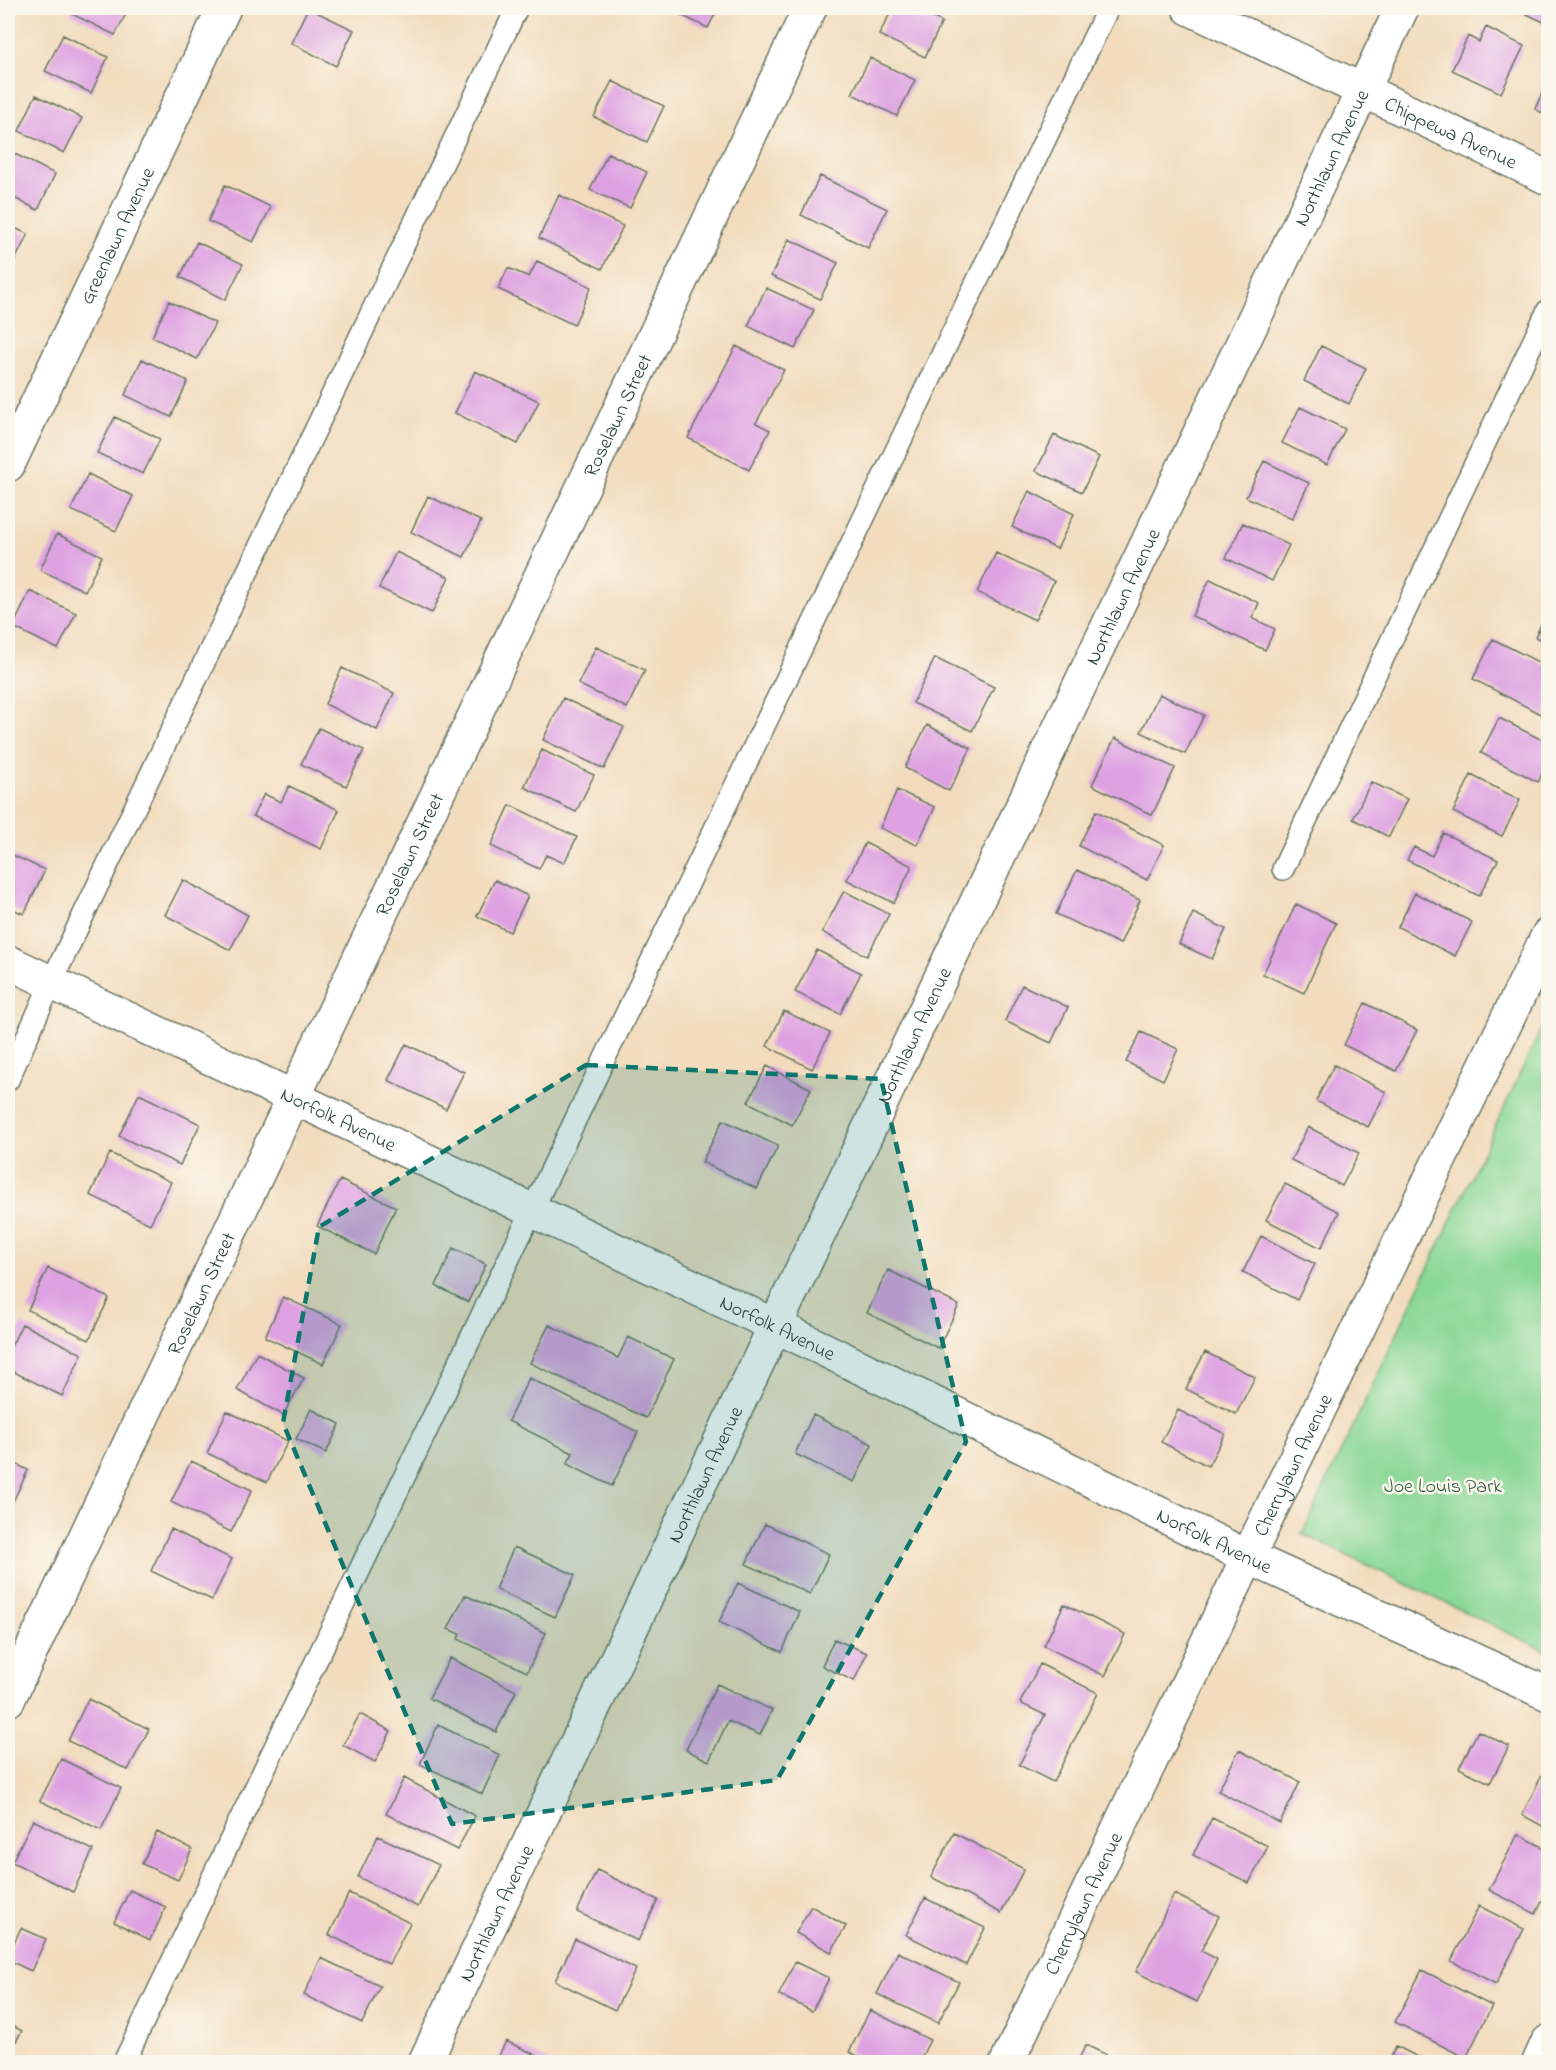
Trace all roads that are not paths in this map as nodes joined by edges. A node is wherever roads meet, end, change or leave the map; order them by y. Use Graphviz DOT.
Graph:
graph roads {
  1 [pos="224,8"];
  2 [pos="517,8"];
  3 [pos="810,8"];
  4 [pos="1108,8"];
  5 [pos="1189,8"];
  6 [pos="1402,8"];
  7 [pos="1363,90"];
  8 [pos="1548,178"];
  9 [pos="1548,310"];
  10 [pos="8,465"];
  11 [pos="1283,869"];
  12 [pos="1548,935"];
  13 [pos="8,962"];
  14 [pos="51,983"];
  15 [pos="8,1080"];
  16 [pos="293,1097"];
  17 [pos="533,1211"];
  18 [pos="776,1326"];
  19 [pos="1248,1557"];
  20 [pos="1548,1694"];
  21 [pos="8,1700"];
  22 [pos="1548,2042"];
  23 [pos="124,2062"];
  24 [pos="425,2062"];
  25 [pos="1007,2062"];
  26 [pos="1539,2062"];
  1 -- 10 [label="street, Greenlawn Avenue"];
  2 -- 14 [label="lane"];
  3 -- 16 [label="street, Roselawn Street"];
  4 -- 17 [label="lane"];
  5 -- 7 [label="street, Chippewa Avenue"];
  6 -- 7 [label="street, Northlawn Avenue"];
  7 -- 8 [label="street, Chippewa Avenue"];
  7 -- 18 [label="street, Northlawn Avenue"];
  9 -- 11 [label="lane"];
  12 -- 19 [label="street, Cherrylawn Avenue"];
  13 -- 14 [label="street, Norfolk Avenue"];
  14 -- 15 [label="lane"];
  14 -- 16 [label="street, Norfolk Avenue"];
  16 -- 17 [label="street, Norfolk Avenue"];
  16 -- 21 [label="street, Roselawn Street"];
  17 -- 18 [label="street, Norfolk Avenue"];
  17 -- 23 [label="lane"];
  18 -- 19 [label="street, Norfolk Avenue"];
  18 -- 24 [label="street, Northlawn Avenue"];
  19 -- 20 [label="street, Norfolk Avenue"];
  19 -- 25 [label="street, Cherrylawn Avenue"];
  22 -- 26 [label="street"];
}
